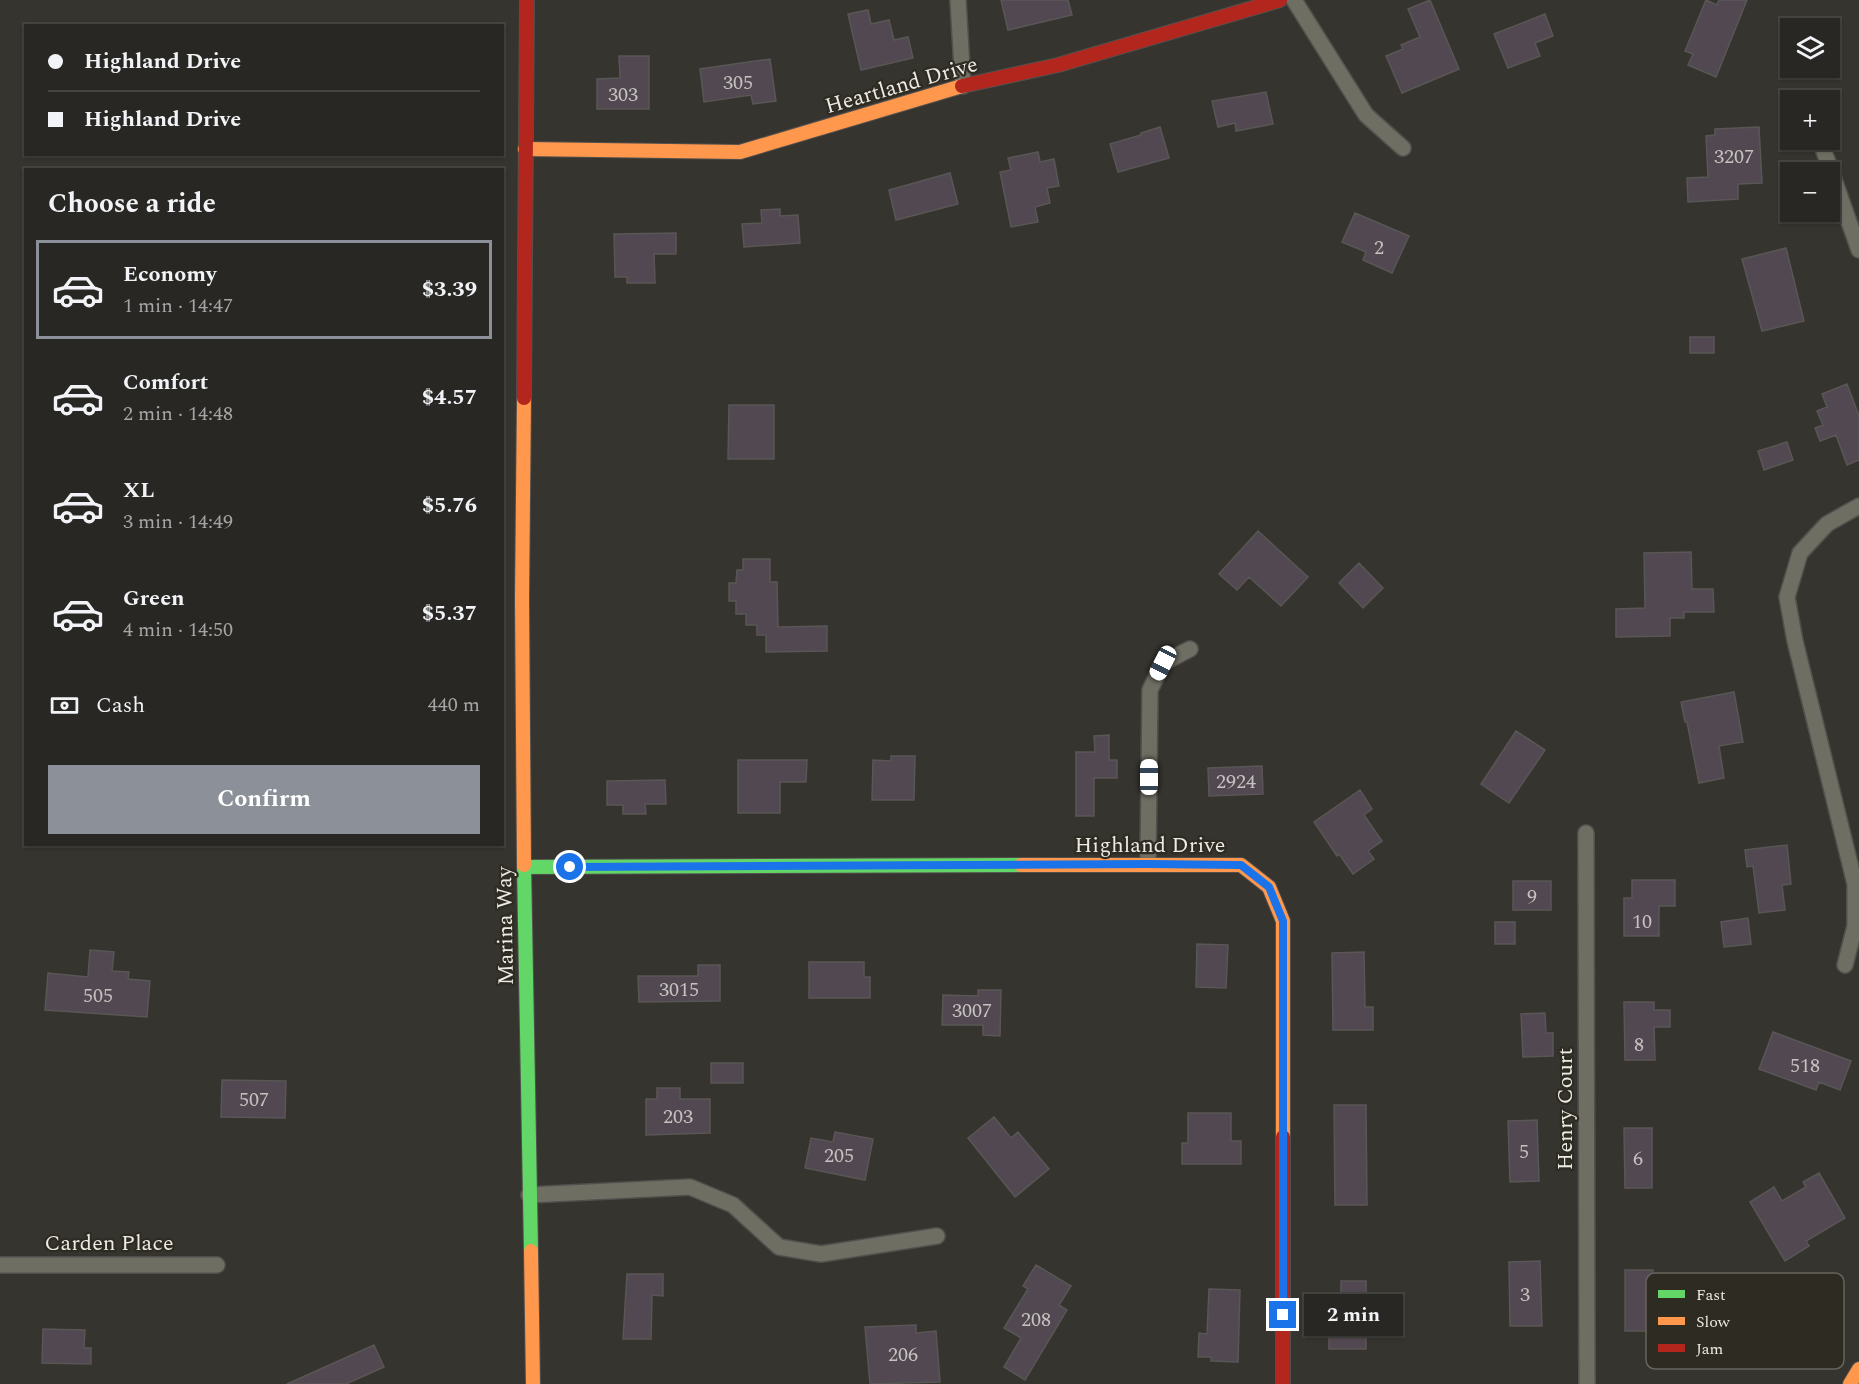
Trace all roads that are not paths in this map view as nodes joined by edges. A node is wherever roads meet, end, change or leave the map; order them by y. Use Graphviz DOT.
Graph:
graph roads {
  1 [pos="527,0"];
  2 [pos="958,0"];
  3 [pos="1280,0"];
  4 [pos="1294,0"];
  5 [pos="963,87"];
  6 [pos="1404,148"];
  7 [pos="525,149"];
  8 [pos="1824,150"];
  9 [pos="1859,250"];
  10 [pos="1859,506"];
  11 [pos="1190,649"];
  12 [pos="1586,833"];
  13 [pos="1148,864"];
  14 [pos="524,867"];
  15 [pos="1845,965"];
  16 [pos="529,1195"];
  17 [pos="938,1236"];
  18 [pos="0,1264"];
  19 [pos="217,1265"];
  20 [pos="1859,1369"];
  21 [pos="533,1384"];
  22 [pos="1283,1384"];
  23 [pos="1587,1384"];
  24 [pos="1850,1384"];
  1 -- 7 [label="street, Marina Way"];
  2 -- 5 [label="street"];
  3 -- 5 [label="street, Heartland Drive"];
  4 -- 6 [label="street"];
  5 -- 7 [label="street, Heartland Drive"];
  7 -- 14 [label="street, Marina Way"];
  8 -- 9 [label="street"];
  10 -- 15 [label="street"];
  11 -- 13 [label="street"];
  12 -- 23 [label="street, Henry Court"];
  13 -- 14 [label="street, Highland Drive"];
  13 -- 22 [label="street, Highland Drive"];
  14 -- 16 [label="street, Marina Way"];
  16 -- 17 [label="street"];
  16 -- 21 [label="street, Marina Way"];
  18 -- 19 [label="street, Carden Place"];
  20 -- 24 [label="street"];
}
